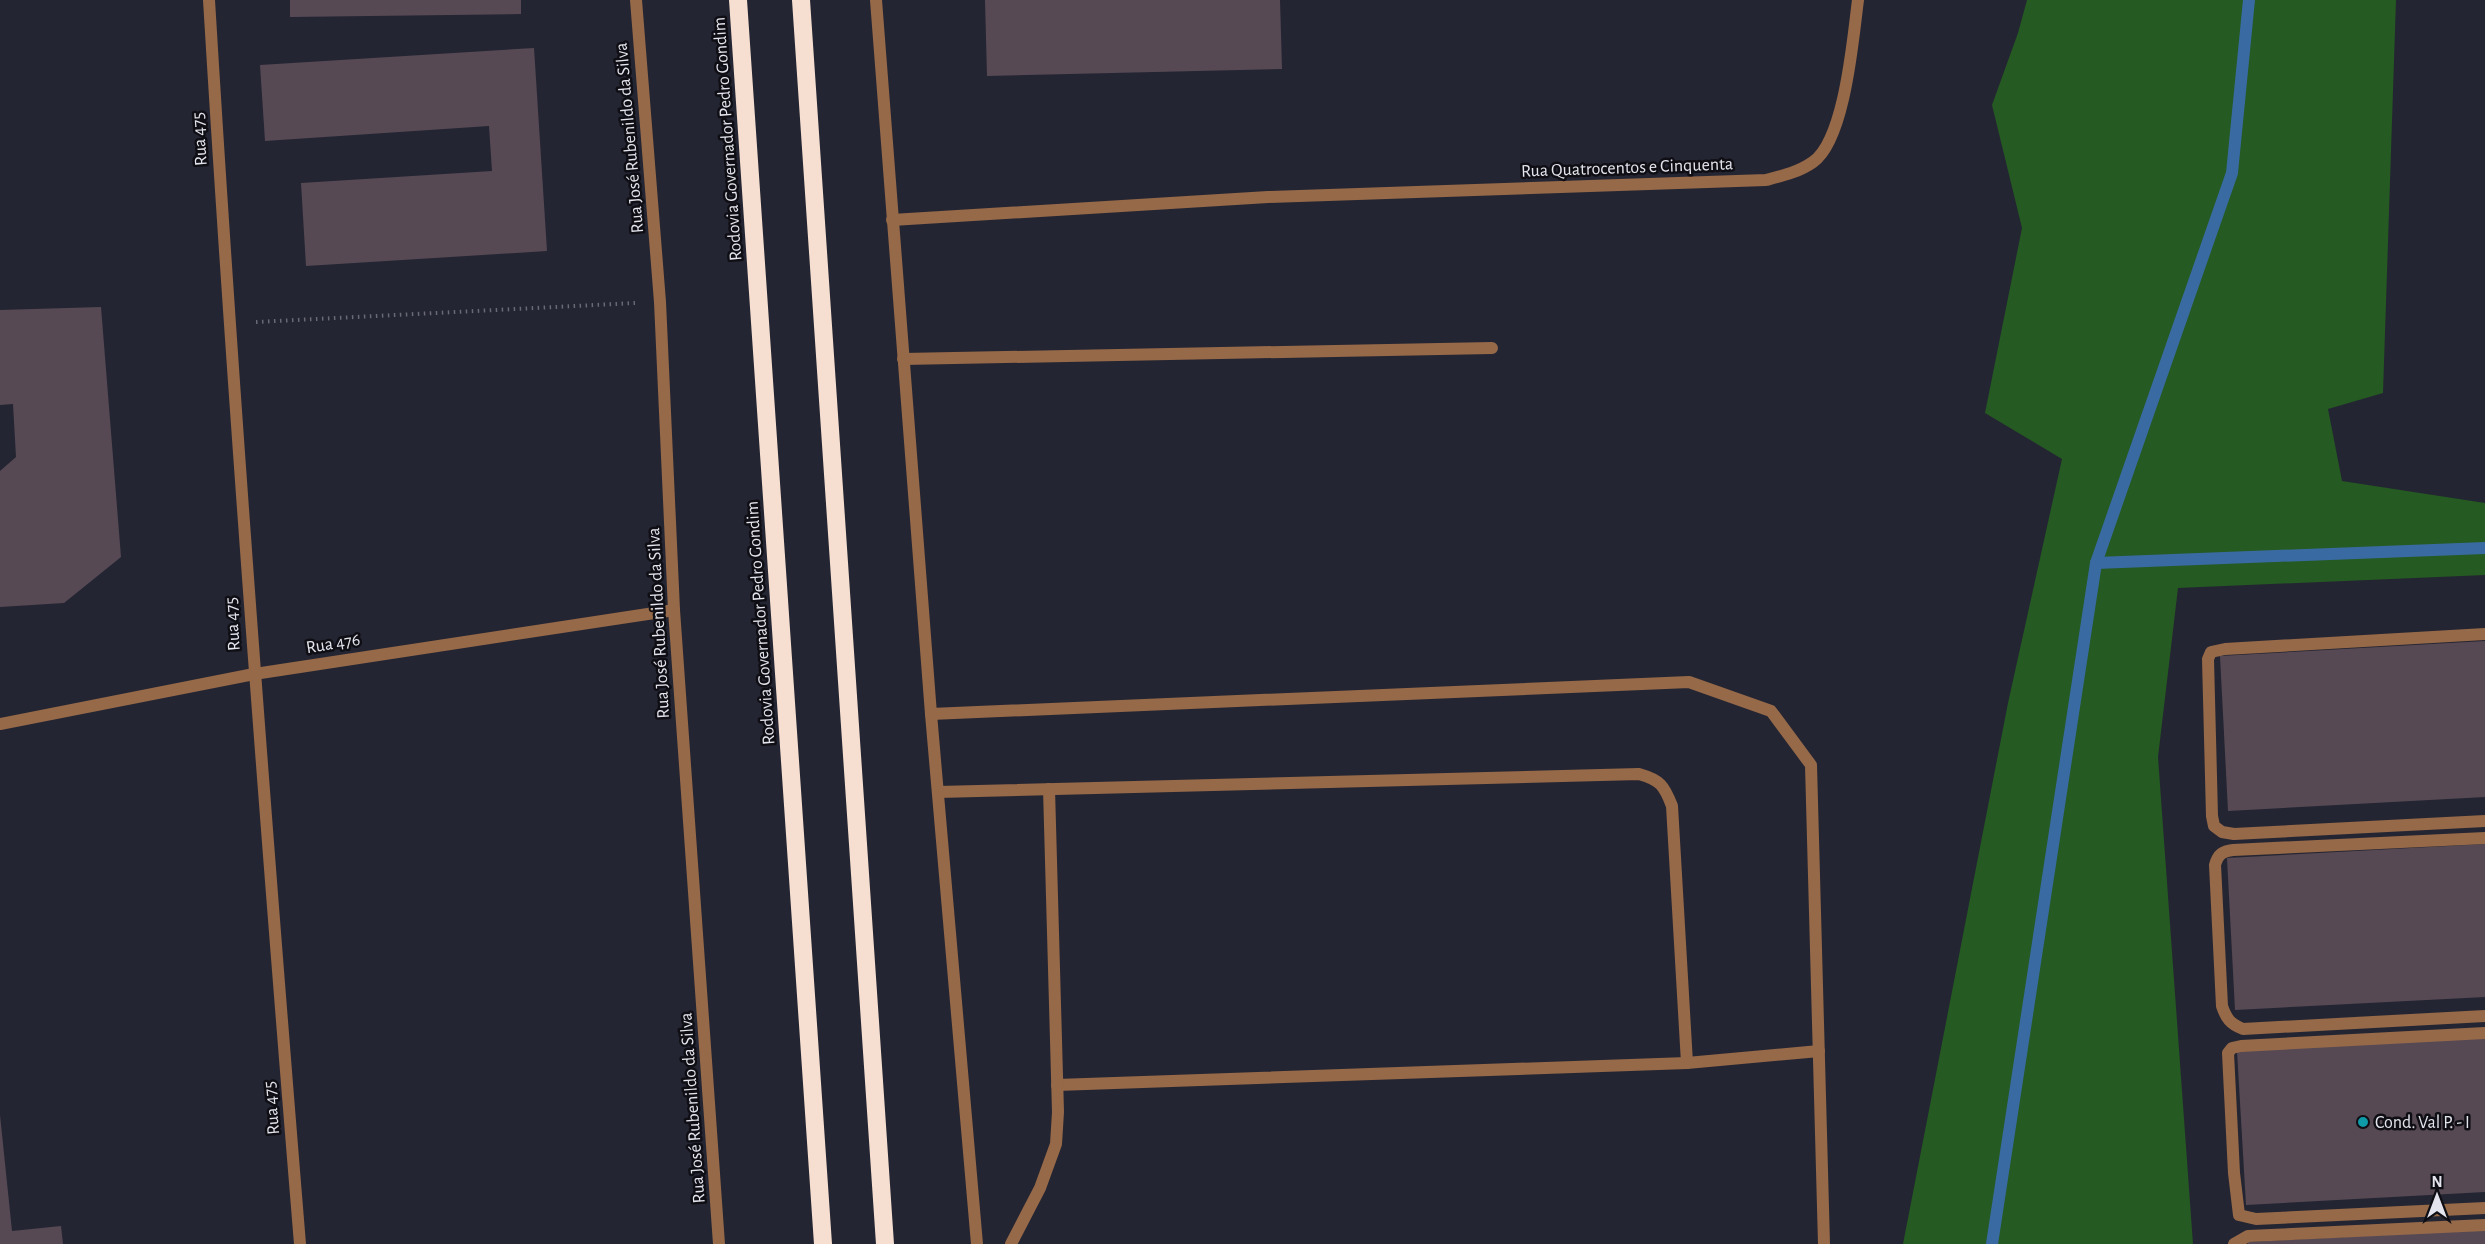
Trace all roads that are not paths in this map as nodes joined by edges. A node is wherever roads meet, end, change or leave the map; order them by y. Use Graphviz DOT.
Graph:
graph roads {
  1 [pos="208,0"];
  2 [pos="636,0"];
  3 [pos="738,0"];
  4 [pos="801,0"];
  5 [pos="876,0"];
  6 [pos="1858,0"];
  7 [pos="892,220"];
  8 [pos="1492,348"];
  9 [pos="903,359"];
  10 [pos="674,610"];
  11 [pos="2485,634"];
  12 [pos="254,674"];
  13 [pos="931,714"];
  14 [pos="0,724"];
  15 [pos="1049,789"];
  16 [pos="938,792"];
  17 [pos="2485,821"];
  18 [pos="2485,838"];
  19 [pos="2485,1016"];
  20 [pos="2485,1033"];
  21 [pos="1819,1051"];
  22 [pos="1687,1063"];
  23 [pos="1057,1084"];
  24 [pos="2485,1209"];
  25 [pos="2485,1225"];
  26 [pos="300,1244"];
  27 [pos="719,1244"];
  28 [pos="823,1244"];
  29 [pos="885,1244"];
  30 [pos="977,1244"];
  31 [pos="1011,1244"];
  32 [pos="1824,1244"];
  33 [pos="2234,1244"];
  1 -- 12 [label="street, Rua 475"];
  2 -- 10 [label="street, Rua José Rubenildo da Silva"];
  3 -- 28 [label="highway, Rodovia Governador Pedro Gondim"];
  4 -- 29 [label="highway"];
  5 -- 7 [label="street"];
  6 -- 7 [label="street, Rua Quatrocentos e Cinquenta"];
  7 -- 9 [label="street"];
  8 -- 9 [label="street"];
  9 -- 13 [label="street"];
  10 -- 12 [label="street, Rua 476"];
  10 -- 27 [label="street, Rua José Rubenildo da Silva"];
  11 -- 17 [label="street"];
  12 -- 14 [label="street, Rua 476"];
  12 -- 26 [label="street, Rua 475"];
  13 -- 16 [label="street"];
  13 -- 21 [label="street"];
  15 -- 16 [label="street"];
  15 -- 22 [label="street"];
  15 -- 23 [label="street"];
  16 -- 30 [label="street"];
  18 -- 19 [label="street"];
  20 -- 24 [label="street"];
  21 -- 22 [label="street"];
  21 -- 32 [label="street"];
  22 -- 23 [label="street"];
  23 -- 31 [label="street"];
  25 -- 33 [label="street"];
}
